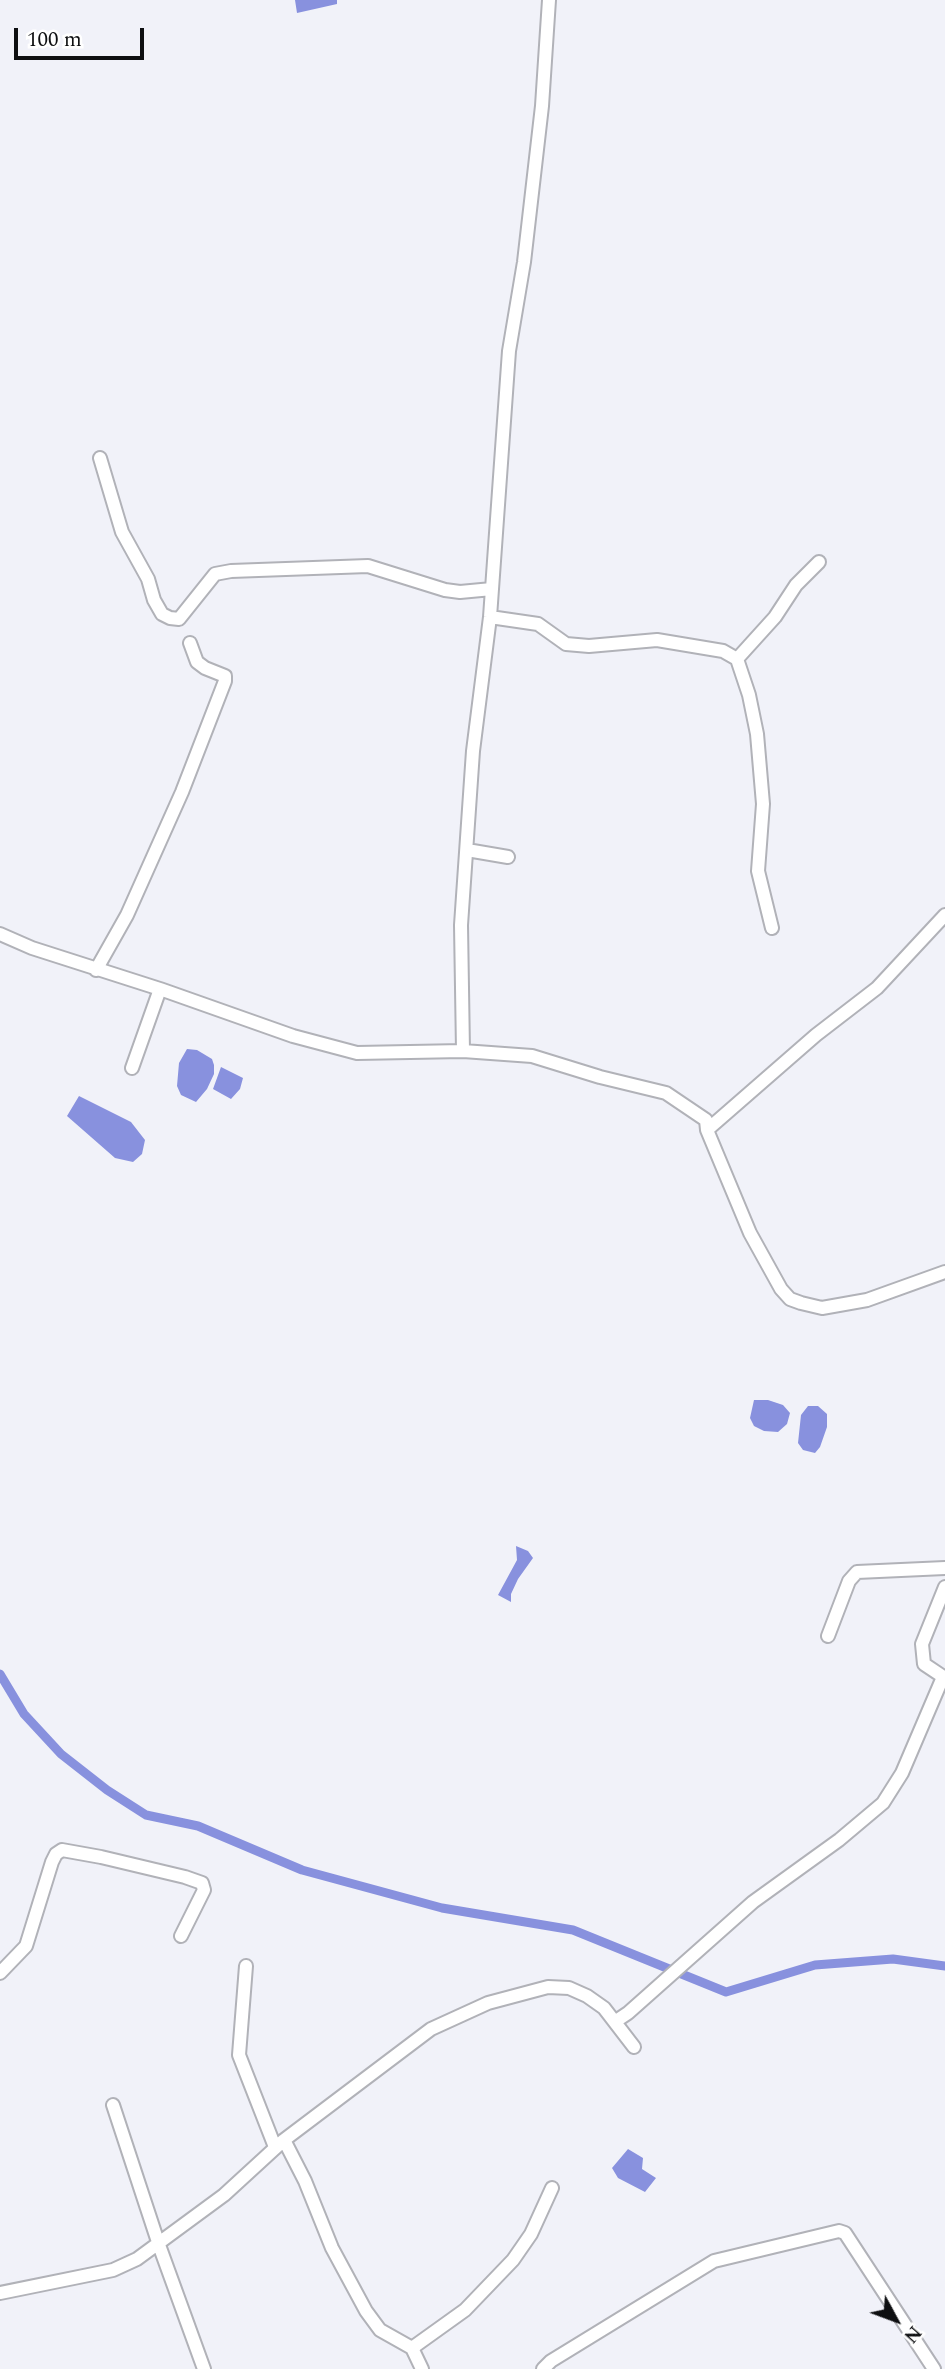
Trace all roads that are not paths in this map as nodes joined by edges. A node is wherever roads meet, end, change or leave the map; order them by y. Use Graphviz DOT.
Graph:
graph roads {
  1 [pos="549,0"];
  2 [pos="100,458"];
  3 [pos="819,562"];
  4 [pos="492,589"];
  5 [pos="490,617"];
  6 [pos="190,643"];
  7 [pos="737,659"];
  8 [pos="467,850"];
  9 [pos="508,857"];
  10 [pos="945,915"];
  11 [pos="772,928"];
  12 [pos="0,934"];
  13 [pos="96,970"];
  14 [pos="160,989"];
  15 [pos="463,1051"];
  16 [pos="132,1068"];
  17 [pos="707,1130"];
  18 [pos="945,1272"];
  19 [pos="945,1568"];
  20 [pos="945,1587"];
  21 [pos="828,1636"];
  22 [pos="944,1677"];
  23 [pos="181,1936"];
  24 [pos="246,1966"];
  25 [pos="0,1973"];
  26 [pos="616,2021"];
  27 [pos="635,2047"];
  28 [pos="113,2105"];
  29 [pos="279,2144"];
  30 [pos="552,2188"];
  31 [pos="159,2245"];
  32 [pos="0,2293"];
  33 [pos="412,2348"];
  34 [pos="204,2369"];
  35 [pos="422,2369"];
  36 [pos="543,2369"];
  37 [pos="934,2369"];
  1 -- 4 [label="street"];
  2 -- 4 [label="street"];
  3 -- 7 [label="street"];
  4 -- 5 [label="street"];
  5 -- 7 [label="street"];
  5 -- 8 [label="street"];
  6 -- 13 [label="street"];
  7 -- 11 [label="street"];
  8 -- 9 [label="street"];
  8 -- 15 [label="street"];
  10 -- 17 [label="street"];
  12 -- 13 [label="street"];
  13 -- 14 [label="street"];
  14 -- 15 [label="street"];
  14 -- 16 [label="street"];
  15 -- 17 [label="street"];
  17 -- 18 [label="street"];
  19 -- 21 [label="street"];
  20 -- 22 [label="street"];
  22 -- 26 [label="street"];
  23 -- 25 [label="street"];
  24 -- 29 [label="street"];
  26 -- 27 [label="street"];
  26 -- 29 [label="street"];
  28 -- 31 [label="street"];
  29 -- 31 [label="street"];
  29 -- 33 [label="street"];
  30 -- 33 [label="street"];
  31 -- 32 [label="street"];
  31 -- 34 [label="street"];
  33 -- 35 [label="street"];
  36 -- 37 [label="street"];
}
